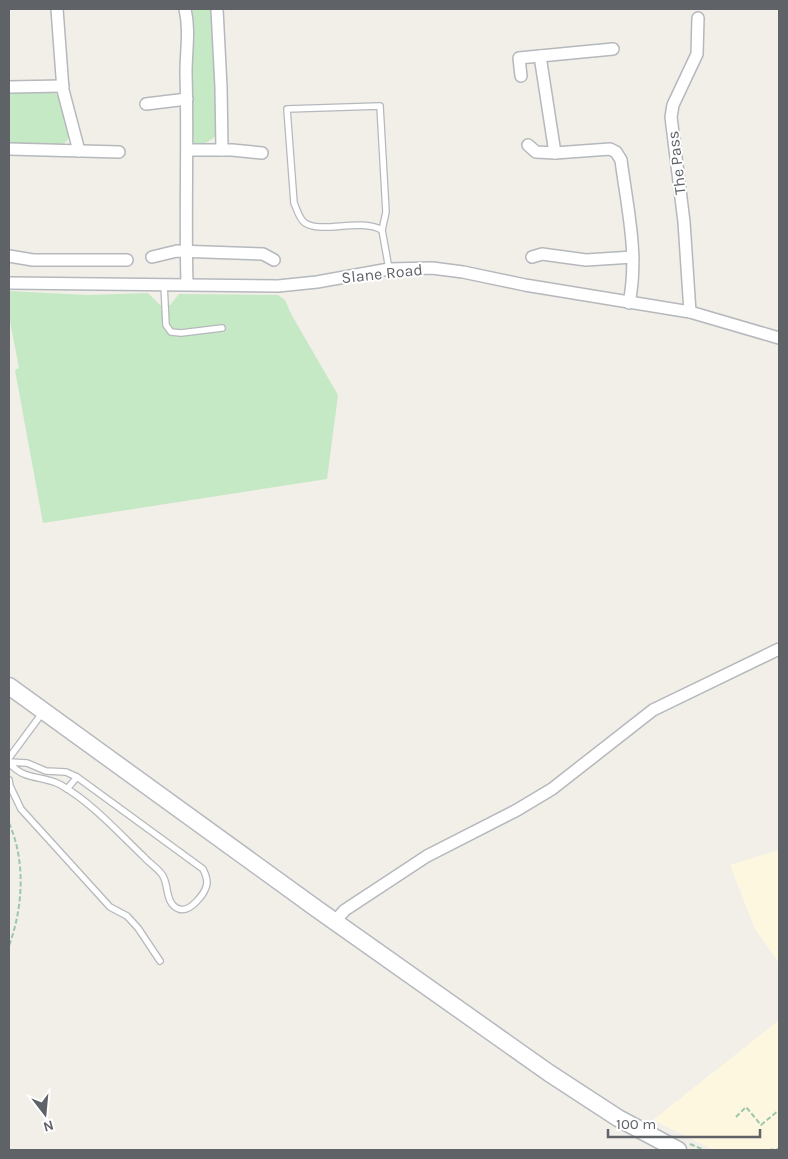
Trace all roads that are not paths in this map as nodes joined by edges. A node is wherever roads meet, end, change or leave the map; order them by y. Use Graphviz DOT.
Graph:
graph roads {
  1 [pos="57,9"];
  2 [pos="185,9"];
  3 [pos="217,9"];
  4 [pos="698,18"];
  5 [pos="613,49"];
  6 [pos="540,56"];
  7 [pos="521,76"];
  8 [pos="63,86"];
  9 [pos="9,87"];
  10 [pos="187,99"];
  11 [pos="146,104"];
  12 [pos="528,145"];
  13 [pos="9,149"];
  14 [pos="188,150"];
  15 [pos="222,150"];
  16 [pos="78,151"];
  17 [pos="119,152"];
  18 [pos="262,153"];
  19 [pos="556,153"];
  20 [pos="382,230"];
  21 [pos="186,251"];
  22 [pos="9,256"];
  23 [pos="152,257"];
  24 [pos="532,257"];
  25 [pos="633,257"];
  26 [pos="127,260"];
  27 [pos="274,260"];
  28 [pos="389,269"];
  29 [pos="9,283"];
  30 [pos="164,284"];
  31 [pos="187,284"];
  32 [pos="629,303"];
  33 [pos="690,312"];
  34 [pos="222,328"];
  35 [pos="779,338"];
  36 [pos="779,649"];
  37 [pos="9,686"];
  38 [pos="43,712"];
  39 [pos="9,761"];
  40 [pos="77,777"];
  41 [pos="9,780"];
  42 [pos="67,789"];
  43 [pos="335,921"];
  44 [pos="160,961"];
  45 [pos="678,1150"];
  1 -- 8 [label="street"];
  2 -- 10 [label="street"];
  3 -- 15 [label="street"];
  4 -- 33 [label="street, The Pass"];
  5 -- 6 [label="street"];
  6 -- 7 [label="street"];
  6 -- 19 [label="street"];
  8 -- 9 [label="street"];
  8 -- 16 [label="street"];
  10 -- 11 [label="street"];
  10 -- 14 [label="street"];
  12 -- 19 [label="street"];
  13 -- 16 [label="street"];
  14 -- 15 [label="street"];
  14 -- 21 [label="street"];
  15 -- 18 [label="street"];
  16 -- 17 [label="street"];
  19 -- 25 [label="street"];
  20 -- 20 [label="lane"];
  20 -- 28 [label="lane"];
  21 -- 23 [label="street"];
  21 -- 27 [label="street"];
  21 -- 31 [label="street"];
  22 -- 26 [label="street"];
  24 -- 25 [label="street"];
  25 -- 32 [label="street"];
  28 -- 31 [label="street, Slane Road"];
  28 -- 32 [label="street, Slane Road"];
  29 -- 30 [label="street, Slane Road"];
  30 -- 31 [label="street, Slane Road"];
  30 -- 34 [label="lane"];
  32 -- 33 [label="street, Slane Road"];
  33 -- 35 [label="street, Slane Road"];
  36 -- 43 [label="street"];
  37 -- 38 [label="main road"];
  38 -- 39 [label="lane"];
  38 -- 43 [label="main road"];
  39 -- 40 [label="lane"];
  39 -- 42 [label="lane"];
  40 -- 42 [label="lane"];
  40 -- 42 [label="lane"];
  41 -- 44 [label="lane"];
  43 -- 45 [label="main road"];
}
